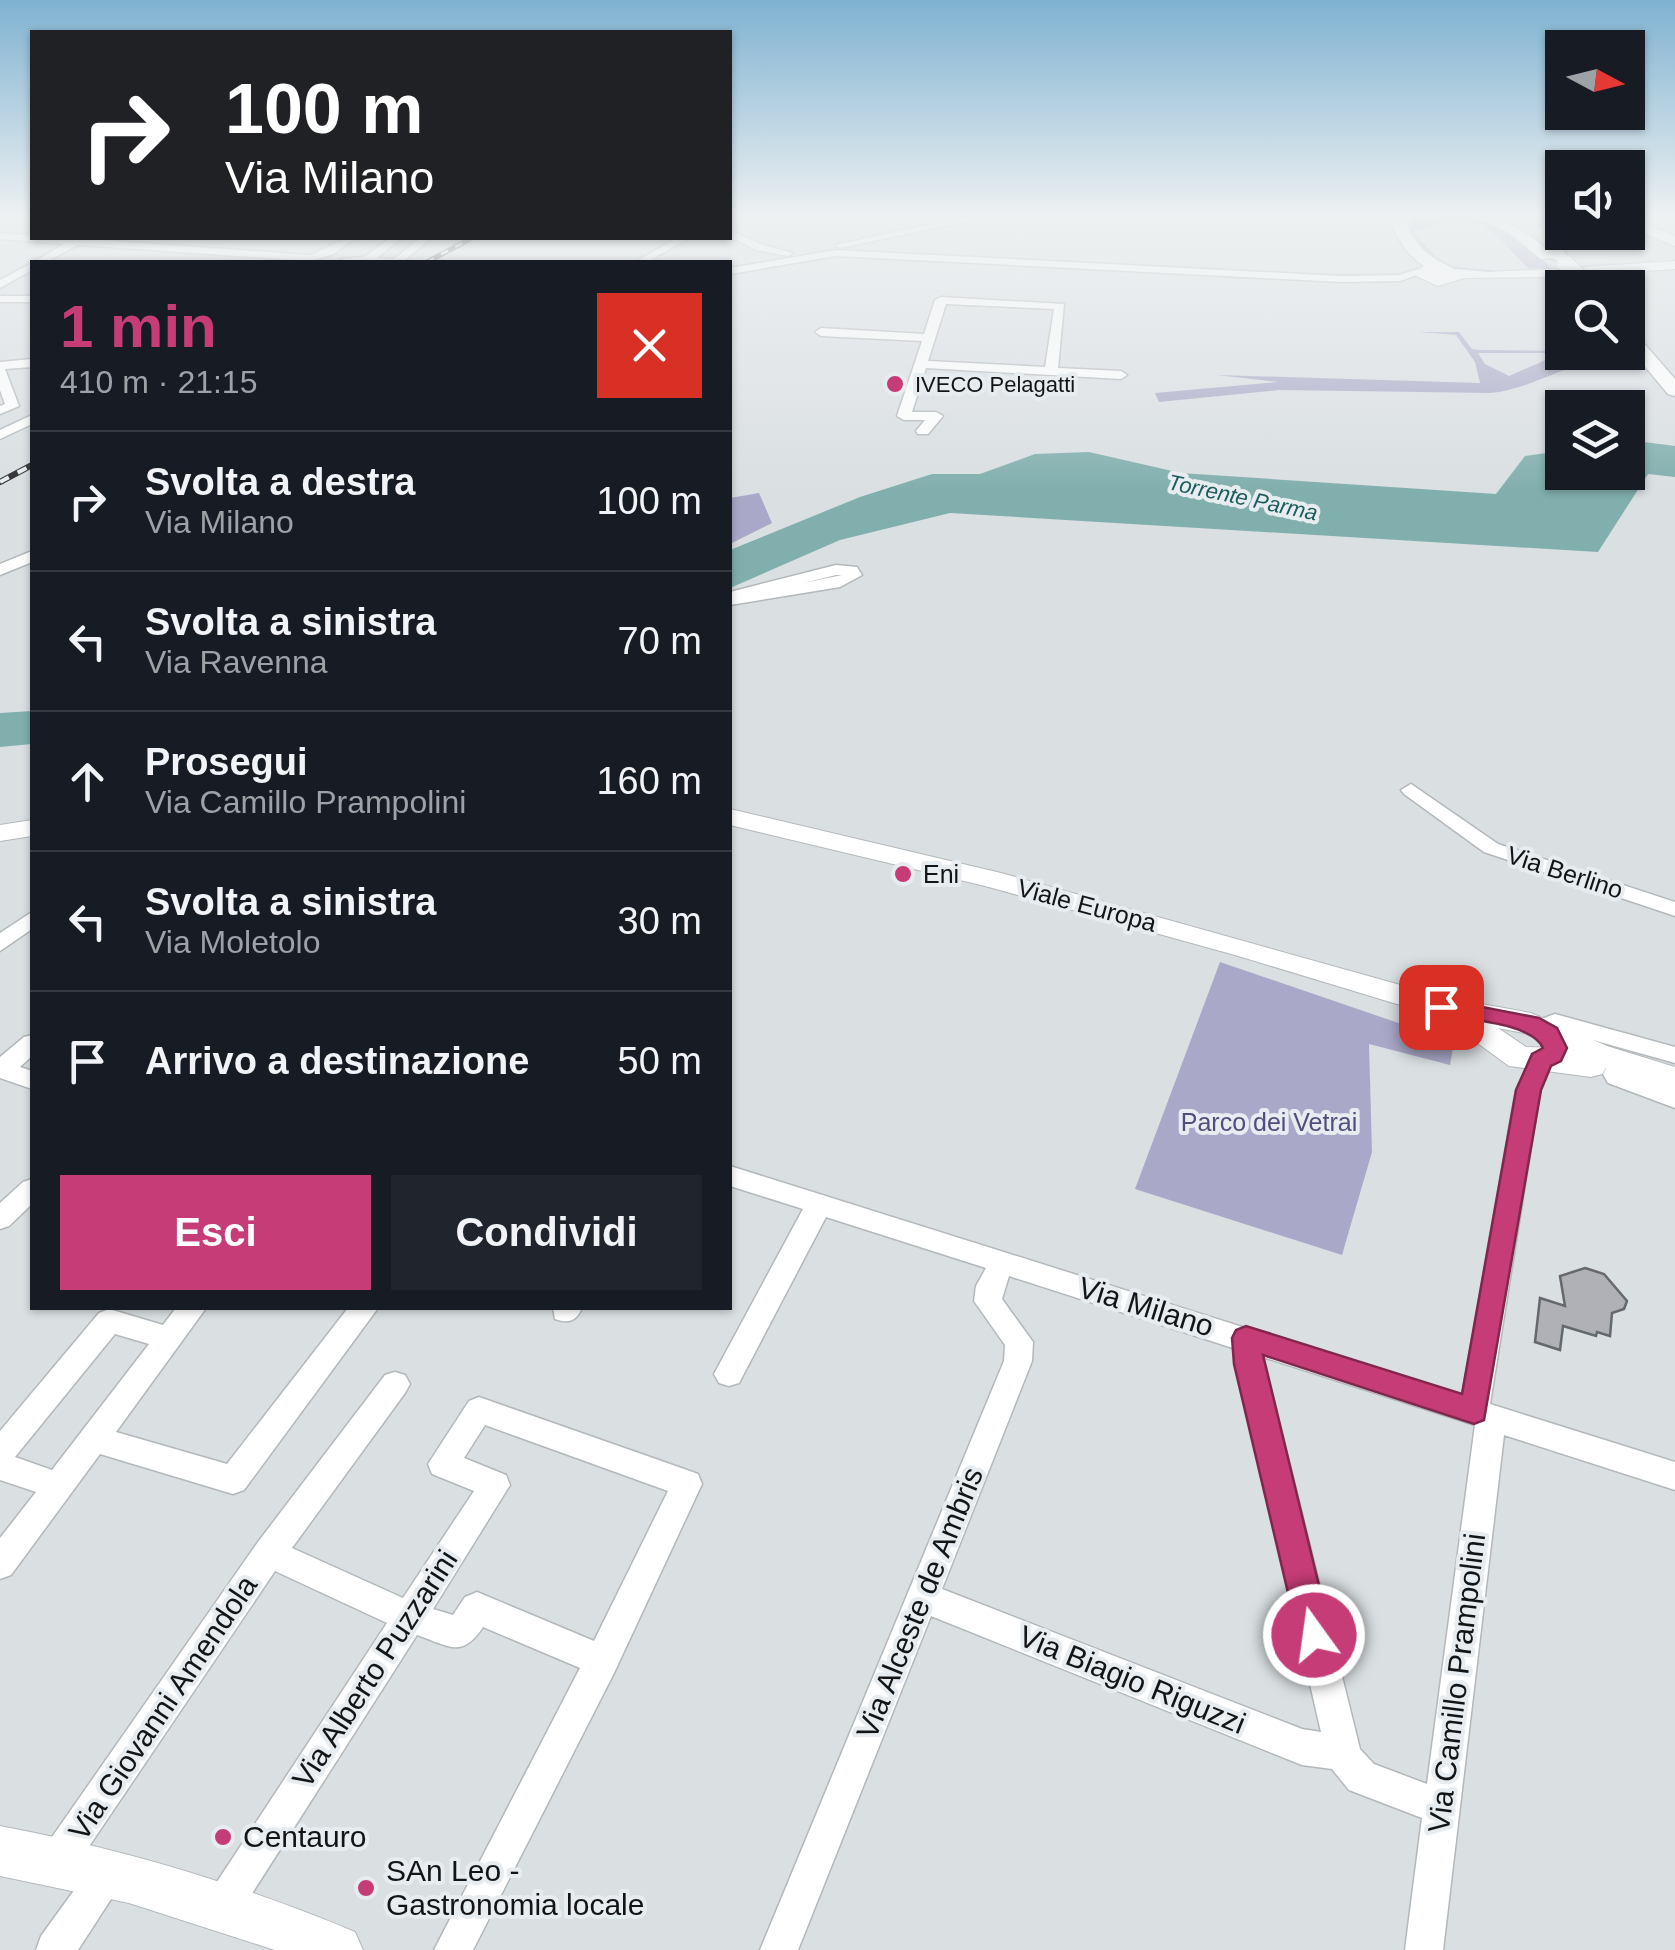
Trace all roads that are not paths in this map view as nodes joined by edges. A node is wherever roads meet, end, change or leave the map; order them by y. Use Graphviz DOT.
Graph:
graph roads {
  1 [pos="938,309"];
  2 [pos="1060,309"];
  3 [pos="821,332"];
  4 [pos="929,338"];
  5 [pos="1645,341"];
  6 [pos="1645,356"];
  7 [pos="30,362"];
  8 [pos="921,364"];
  9 [pos="0,369"];
  10 [pos="1051,371"];
  11 [pos="1675,374"];
  12 [pos="1121,375"];
  13 [pos="1675,390"];
  14 [pos="4,414"];
  15 [pos="28,421"];
  16 [pos="923,431"];
  17 [pos="0,435"];
  18 [pos="30,557"];
  19 [pos="3,569"];
  20 [pos="732,597"];
  21 [pos="732,598"];
  22 [pos="1411,790"];
  23 [pos="732,817"];
  24 [pos="30,828"];
  25 [pos="1,833"];
  26 [pos="1675,910"];
  27 [pos="30,921"];
  28 [pos="0,944"];
  29 [pos="1528,1043"];
  30 [pos="30,1045"];
  31 [pos="1675,1055"];
  32 [pos="1,1069"];
  33 [pos="1620,1074"];
  34 [pos="1675,1078"];
  35 [pos="30,1079"];
  36 [pos="1675,1087"];
  37 [pos="1675,1095"];
  38 [pos="732,1177"];
  39 [pos="30,1191"];
  40 [pos="820,1205"];
  41 [pos="0,1219"];
  42 [pos="1002,1262"];
  43 [pos="190,1310"];
  44 [pos="362,1310"];
  45 [pos="169,1338"];
  46 [pos="1246,1338"];
  47 [pos="730,1374"];
  48 [pos="395,1384"];
  49 [pos="1482,1414"];
  50 [pos="94,1439"];
  51 [pos="0,1453"];
  52 [pos="0,1466"];
  53 [pos="1675,1476"];
  54 [pos="58,1486"];
  55 [pos="269,1552"];
  56 [pos="0,1564"];
  57 [pos="922,1597"];
  58 [pos="409,1617"];
  59 [pos="602,1661"];
  60 [pos="1344,1753"];
  61 [pos="1442,1808"];
  62 [pos="0,1851"];
  63 [pos="56,1863"];
  64 [pos="109,1873"];
  65 [pos="224,1904"];
  66 [pos="56,1950"];
  67 [pos="337,1950"];
  68 [pos="453,1950"];
  69 [pos="779,1950"];
  70 [pos="1424,1950"];
  1 -- 4 [label="street"];
  2 -- 10 [label="street"];
  3 -- 4 [label="street"];
  4 -- 8 [label="street"];
  5 -- 11 [label="highway"];
  6 -- 13 [label="highway"];
  7 -- 9 [label="street"];
  8 -- 10 [label="street"];
  8 -- 16 [label="street"];
  9 -- 14 [label="street"];
  10 -- 12 [label="street"];
  14 -- 15 [label="street"];
  15 -- 17 [label="street"];
  18 -- 19 [label="street"];
  20 -- 21 [label="street"];
  22 -- 26 [label="street, Via Berlino"];
  23 -- 29 [label="main road, Viale Europa"];
  24 -- 25 [label="main road"];
  27 -- 28 [label="street"];
  29 -- 31 [label="street"];
  29 -- 33 [label="main road"];
  29 -- 34 [label="main road"];
  29 -- 49 [label="street, Via Camillo Prampolini"];
  30 -- 32 [label="street"];
  32 -- 35 [label="street"];
  33 -- 36 [label="main road"];
  33 -- 37 [label="highway"];
  38 -- 40 [label="street, Via Milano"];
  39 -- 41 [label="street"];
  40 -- 42 [label="street, Via Milano"];
  40 -- 47 [label="street"];
  42 -- 46 [label="street, Via Milano"];
  42 -- 57 [label="street, Via Alceste de Ambris"];
  43 -- 45 [label="street"];
  44 -- 50 [label="street"];
  45 -- 50 [label="street"];
  45 -- 51 [label="street"];
  46 -- 49 [label="street, Via Milano"];
  46 -- 60 [label="street"];
  48 -- 55 [label="street, Via Giovanni Amendola"];
  49 -- 53 [label="street, Via Milano"];
  49 -- 61 [label="street, Via Camillo Prampolini"];
  50 -- 54 [label="street"];
  52 -- 54 [label="street"];
  54 -- 56 [label="street"];
  55 -- 58 [label="street, Via Giovanni Amendola"];
  55 -- 63 [label="street, Via Giovanni Amendola"];
  57 -- 60 [label="street, Via Biagio Riguzzi"];
  57 -- 69 [label="street, Via Alceste de Ambris"];
  58 -- 59 [label="street, Via Giovanni Amendola"];
  58 -- 59 [label="street, Via Alberto Puzzarini"];
  58 -- 65 [label="street, Via Alberto Puzzarini"];
  59 -- 68 [label="street"];
  60 -- 61 [label="street"];
  61 -- 70 [label="street, Via Camillo Prampolini"];
  62 -- 63 [label="main road"];
  63 -- 64 [label="main road"];
  64 -- 65 [label="main road"];
  64 -- 66 [label="street"];
  65 -- 67 [label="main road"];
}
